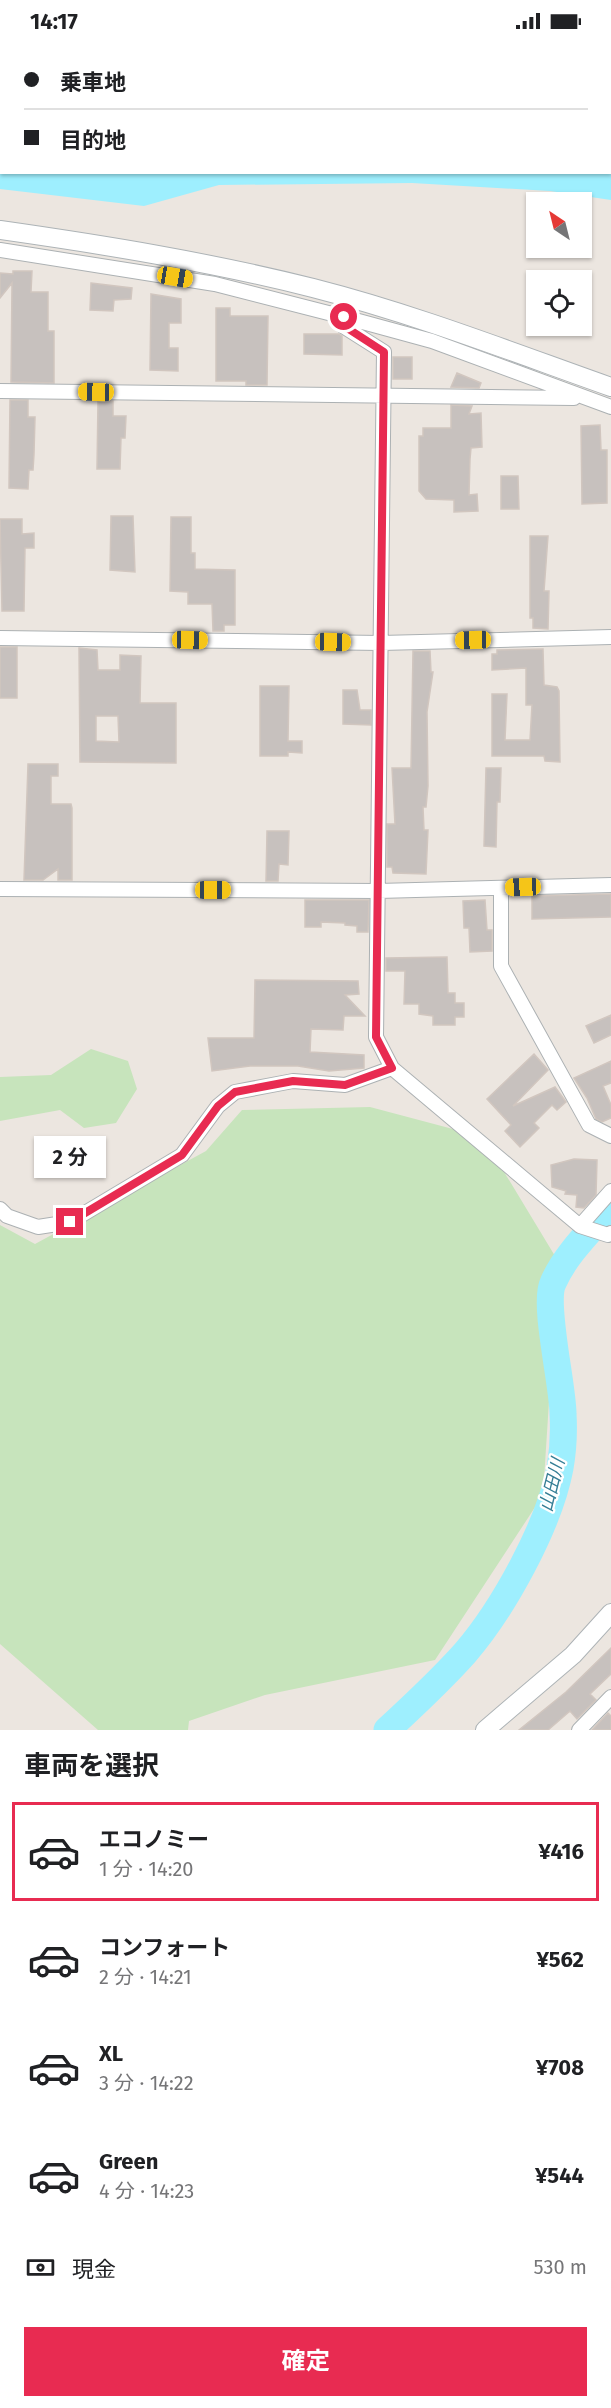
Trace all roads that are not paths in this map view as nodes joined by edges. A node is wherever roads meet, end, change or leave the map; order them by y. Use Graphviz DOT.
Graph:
graph roads {
  1 [pos="0,230"];
  2 [pos="0,250"];
  3 [pos="344,317"];
  4 [pos="611,387"];
  5 [pos="0,391"];
  6 [pos="383,395"];
  7 [pos="584,398"];
  8 [pos="611,407"];
  9 [pos="611,637"];
  10 [pos="0,638"];
  11 [pos="381,643"];
  12 [pos="611,885"];
  13 [pos="501,888"];
  14 [pos="0,889"];
  15 [pos="378,891"];
  16 [pos="392,1068"];
  17 [pos="611,1136"];
  18 [pos="611,1191"];
  19 [pos="0,1209"];
  20 [pos="580,1226"];
  21 [pos="611,1233"];
  22 [pos="611,1613"];
  23 [pos="611,1696"];
  24 [pos="485,1730"];
  25 [pos="579,1730"];
  1 -- 4 [label="street"];
  2 -- 3 [label="street"];
  3 -- 6 [label="street"];
  3 -- 7 [label="street"];
  5 -- 6 [label="street"];
  6 -- 7 [label="street"];
  6 -- 11 [label="street"];
  7 -- 8 [label="street"];
  9 -- 11 [label="street"];
  10 -- 11 [label="street"];
  11 -- 15 [label="street"];
  12 -- 13 [label="street"];
  13 -- 15 [label="street"];
  13 -- 17 [label="street"];
  14 -- 15 [label="street"];
  15 -- 16 [label="street"];
  16 -- 19 [label="street"];
  16 -- 20 [label="street"];
  18 -- 20 [label="street"];
  20 -- 21 [label="street"];
  22 -- 24 [label="street"];
  23 -- 25 [label="street"];
}
